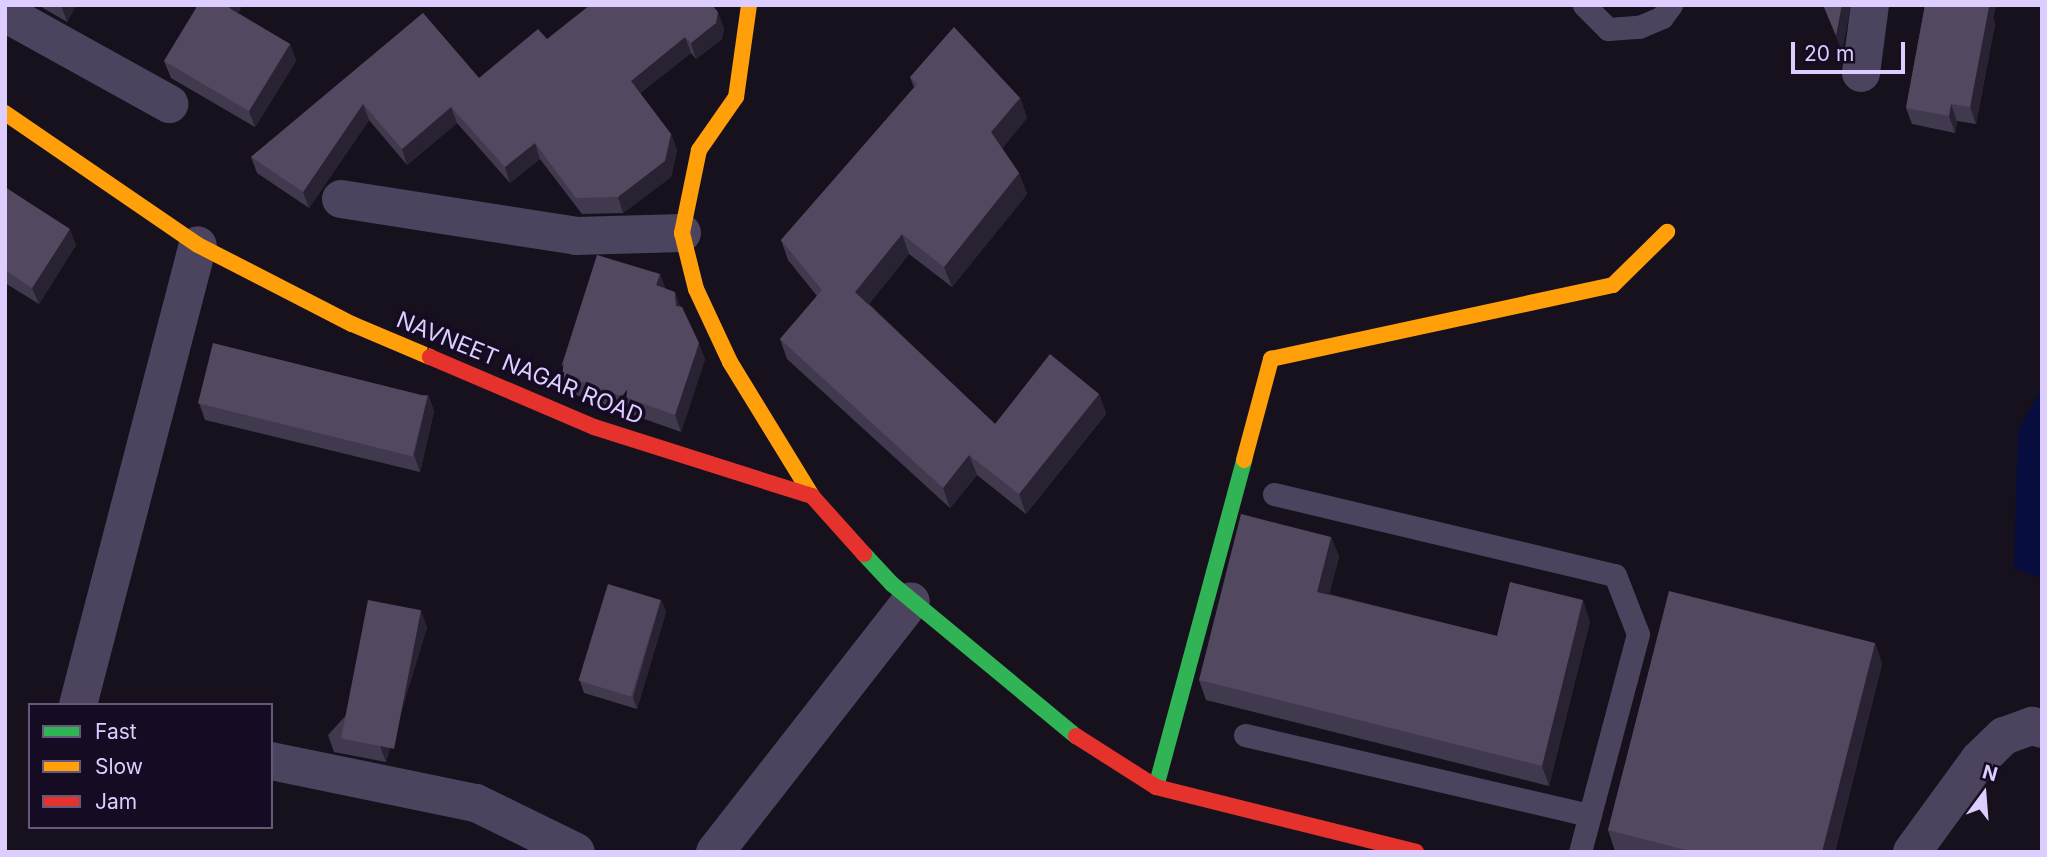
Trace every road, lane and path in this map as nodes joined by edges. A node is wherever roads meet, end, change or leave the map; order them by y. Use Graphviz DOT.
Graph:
graph roads {
  1 [pos="749,5"];
  2 [pos="1584,5"];
  3 [pos="1671,5"];
  4 [pos="1870,5"];
  5 [pos="5,13"];
  6 [pos="1861,73"];
  7 [pos="169,104"];
  8 [pos="5,113"];
  9 [pos="341,199"];
  10 [pos="1667,232"];
  11 [pos="682,233"];
  12 [pos="198,245"];
  13 [pos="1274,494"];
  14 [pos="812,496"];
  15 [pos="911,601"];
  16 [pos="79,703"];
  17 [pos="2042,729"];
  18 [pos="1245,735"];
  19 [pos="273,761"];
  20 [pos="1156,787"];
  21 [pos="1590,815"];
  22 [pos="576,852"];
  23 [pos="715,852"];
  24 [pos="1416,852"];
  25 [pos="1580,852"];
  26 [pos="1912,852"];
  1 -- 11 [label="street"];
  2 -- 3 [label="lane"];
  4 -- 6 [label="street"];
  5 -- 7 [label="street"];
  8 -- 12 [label="street, NAVNEET NAGAR ROAD"];
  9 -- 11 [label="street"];
  10 -- 20 [label="street"];
  11 -- 14 [label="street"];
  12 -- 14 [label="street, NAVNEET NAGAR ROAD"];
  12 -- 16 [label="street"];
  13 -- 21 [label="lane"];
  14 -- 15 [label="street, NAVNEET NAGAR ROAD"];
  15 -- 20 [label="street, NAVNEET NAGAR ROAD"];
  15 -- 23 [label="street"];
  17 -- 26 [label="street"];
  18 -- 21 [label="lane"];
  19 -- 22 [label="street"];
  20 -- 24 [label="street, NAVNEET NAGAR ROAD"];
  21 -- 25 [label="lane"];
}
